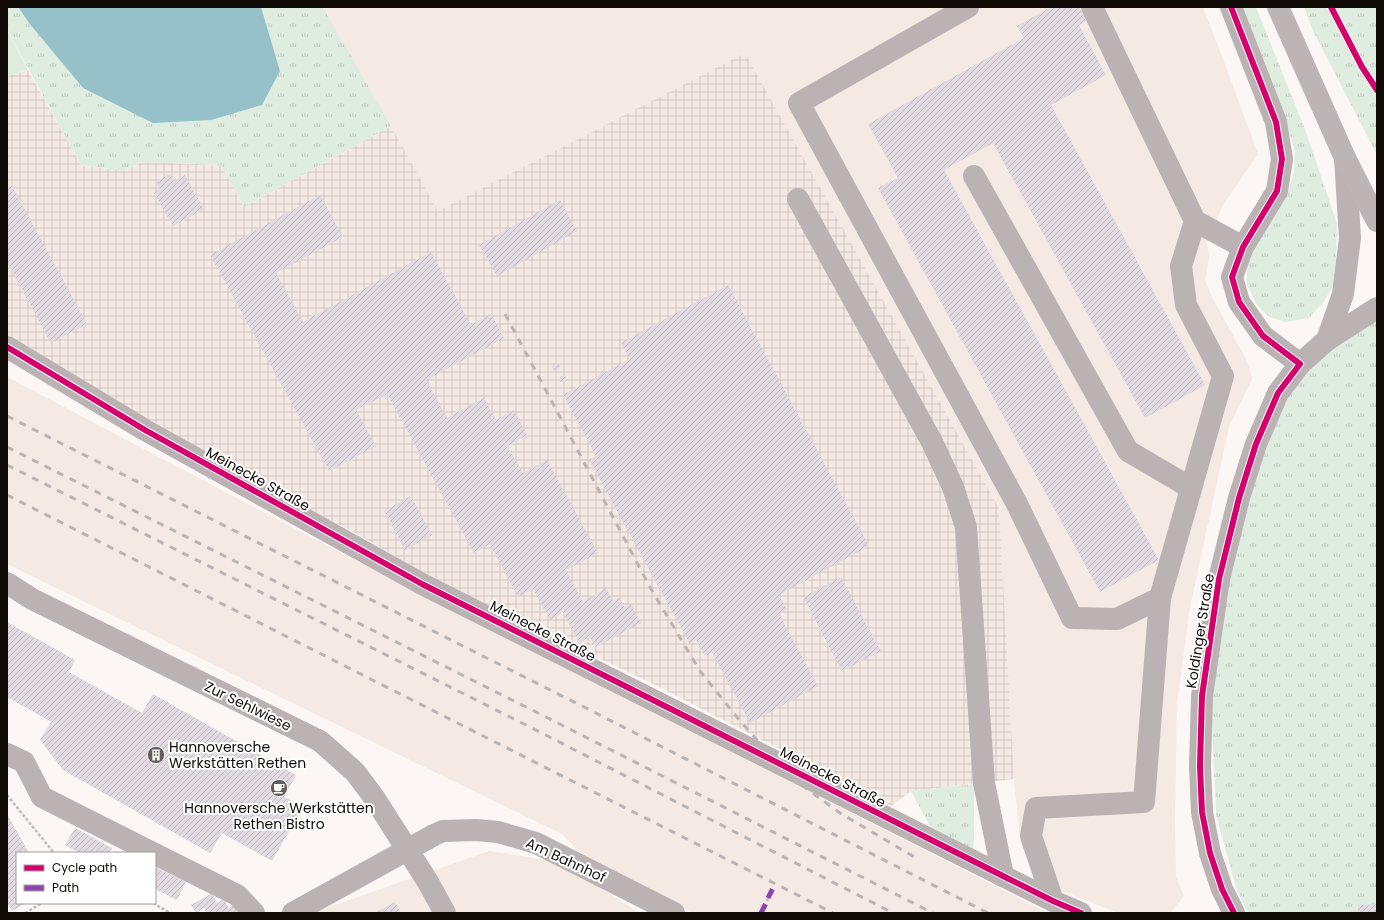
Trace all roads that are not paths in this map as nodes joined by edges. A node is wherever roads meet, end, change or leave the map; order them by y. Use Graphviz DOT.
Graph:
graph roads {
  1 [pos="968,7"];
  2 [pos="1092,7"];
  3 [pos="1231,7"];
  4 [pos="1278,7"];
  5 [pos="1345,158"];
  6 [pos="974,176"];
  7 [pos="798,199"];
  8 [pos="1195,221"];
  9 [pos="1377,221"];
  10 [pos="1243,247"];
  11 [pos="1377,308"];
  12 [pos="1327,340"];
  13 [pos="7,347"];
  14 [pos="1300,364"];
  15 [pos="1191,488"];
  16 [pos="7,584"];
  17 [pos="1160,598"];
  18 [pos="7,754"];
  19 [pos="407,850"];
  20 [pos="150,852"];
  21 [pos="156,855"];
  22 [pos="1003,876"];
  23 [pos="1053,901"];
  24 [pos="254,913"];
  25 [pos="294,913"];
  26 [pos="445,913"];
  27 [pos="674,913"];
  28 [pos="1081,913"];
  29 [pos="1234,913"];
  1 -- 17 [label="street"];
  2 -- 8 [label="street"];
  3 -- 10 [label="street"];
  4 -- 5 [label="main road"];
  5 -- 9 [label="main road"];
  5 -- 12 [label="street"];
  6 -- 15 [label="street"];
  7 -- 22 [label="street"];
  8 -- 10 [label="street"];
  8 -- 15 [label="street"];
  10 -- 14 [label="street"];
  11 -- 12 [label="street, Koldinger Straße"];
  12 -- 14 [label="street, Koldinger Straße"];
  13 -- 22 [label="street, Meinecke Straße"];
  14 -- 29 [label="street, Koldinger Straße"];
  15 -- 17 [label="street"];
  16 -- 19 [label="street, Zur Sehlwiese"];
  17 -- 23 [label="street"];
  18 -- 20 [label="street"];
  19 -- 25 [label="street, Am Bahnhof"];
  19 -- 26 [label="street, Zur Sehlwiese"];
  19 -- 27 [label="street, Am Bahnhof"];
  21 -- 24 [label="street"];
  22 -- 23 [label="street, Meinecke Straße"];
  23 -- 28 [label="street, Meinecke Straße"];
}
